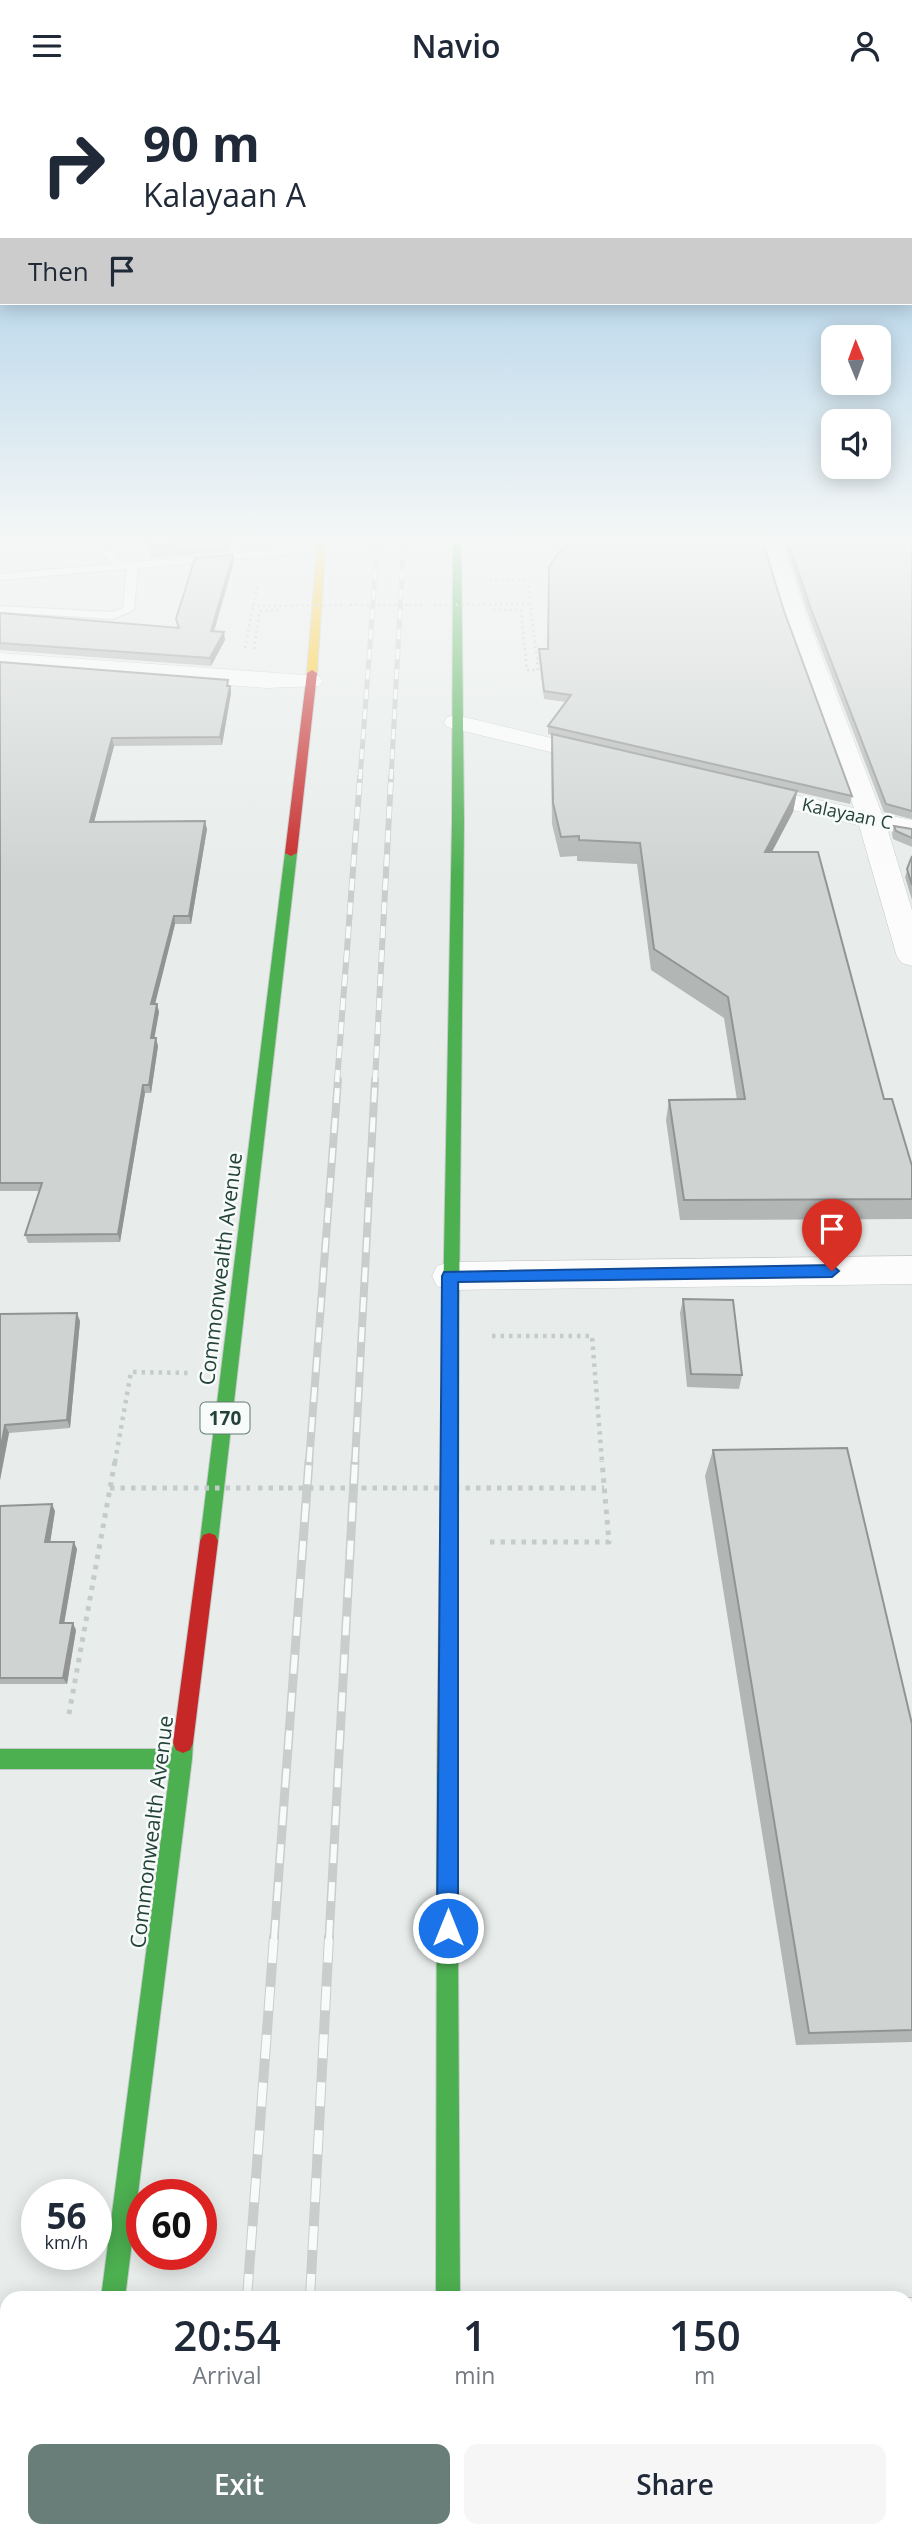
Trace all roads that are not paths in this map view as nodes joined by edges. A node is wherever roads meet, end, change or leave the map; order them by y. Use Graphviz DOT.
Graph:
graph roads {
  1 [pos="314,650"];
  2 [pos="456,650"];
  3 [pos="808,650"];
  4 [pos="0,660"];
  5 [pos="312,681"];
  6 [pos="456,722"];
  7 [pos="618,761"];
  8 [pos="721,786"];
  9 [pos="871,819"];
  10 [pos="912,828"];
  11 [pos="912,957"];
  12 [pos="912,1270"];
  13 [pos="450,1276"];
  14 [pos="0,1759"];
  15 [pos="182,1759"];
  16 [pos="114,2291"];
  17 [pos="448,2291"];
  1 -- 5 [label="main road, Commonwealth Avenue / 170"];
  2 -- 6 [label="main road"];
  3 -- 9 [label="street"];
  4 -- 5 [label="street"];
  5 -- 15 [label="main road, Commonwealth Avenue / 170"];
  6 -- 7 [label="street"];
  6 -- 13 [label="main road"];
  8 -- 9 [label="street, Kalayaan C"];
  9 -- 10 [label="street, Kalayaan C"];
  9 -- 11 [label="street"];
  12 -- 13 [label="street"];
  13 -- 17 [label="main road"];
  14 -- 15 [label="main road"];
  15 -- 16 [label="main road, Commonwealth Avenue / 170"];
}
